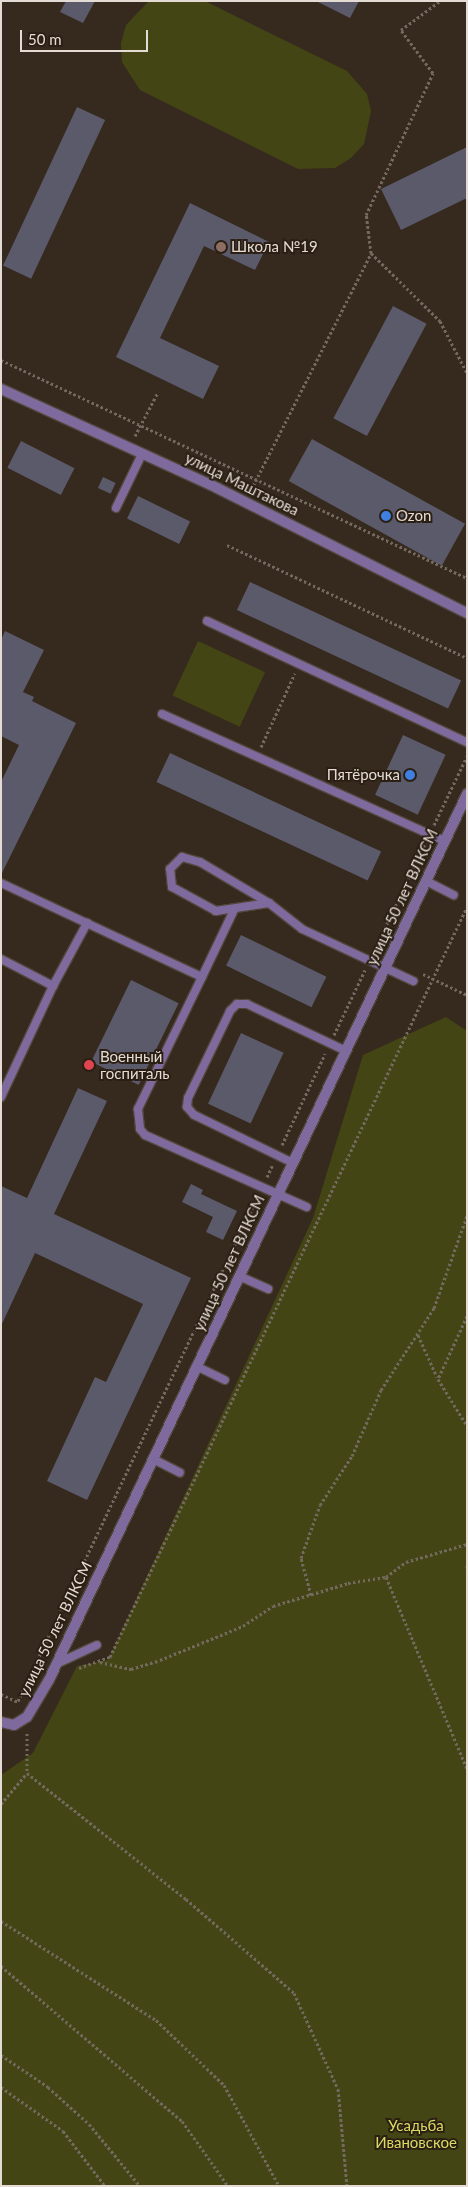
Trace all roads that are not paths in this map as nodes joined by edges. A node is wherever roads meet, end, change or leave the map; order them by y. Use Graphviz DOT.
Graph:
graph roads {
  1 [pos="1,389"];
  2 [pos="142,454"];
  3 [pos="116,508"];
  4 [pos="467,613"];
  5 [pos="208,621"];
  6 [pos="162,714"];
  7 [pos="467,742"];
  8 [pos="467,794"];
  9 [pos="463,813"];
  10 [pos="445,841"];
  11 [pos="426,881"];
  12 [pos="1,884"];
  13 [pos="454,896"];
  14 [pos="269,903"];
  15 [pos="234,910"];
  16 [pos="87,923"];
  17 [pos="1,959"];
  18 [pos="386,967"];
  19 [pos="202,976"];
  20 [pos="413,981"];
  21 [pos="53,986"];
  22 [pos="346,1051"];
  23 [pos="1,1097"];
  24 [pos="293,1162"];
  25 [pos="278,1194"];
  26 [pos="307,1207"];
  27 [pos="239,1276"];
  28 [pos="268,1289"];
  29 [pos="196,1366"];
  30 [pos="225,1380"];
  31 [pos="153,1459"];
  32 [pos="180,1473"];
  33 [pos="97,1645"];
  34 [pos="55,1665"];
  35 [pos="1,1722"];
  1 -- 2 [label="street, улица Маштакова"];
  2 -- 3 [label="lane"];
  2 -- 4 [label="street, улица Маштакова"];
  5 -- 7 [label="lane"];
  6 -- 10 [label="lane"];
  8 -- 9 [label="street, улица 50 лет ВЛКСМ"];
  9 -- 10 [label="street, улица 50 лет ВЛКСМ"];
  10 -- 11 [label="street, улица 50 лет ВЛКСМ"];
  11 -- 13 [label="lane"];
  11 -- 18 [label="street, улица 50 лет ВЛКСМ"];
  12 -- 16 [label="lane"];
  14 -- 15 [label="lane"];
  14 -- 15 [label="lane"];
  14 -- 18 [label="lane"];
  15 -- 19 [label="lane"];
  16 -- 19 [label="lane"];
  16 -- 21 [label="lane"];
  17 -- 21 [label="lane"];
  18 -- 20 [label="lane"];
  18 -- 22 [label="street, улица 50 лет ВЛКСМ"];
  19 -- 25 [label="lane"];
  21 -- 23 [label="lane"];
  22 -- 24 [label="street, улица 50 лет ВЛКСМ"];
  22 -- 24 [label="lane"];
  24 -- 25 [label="street, улица 50 лет ВЛКСМ"];
  25 -- 26 [label="lane"];
  25 -- 27 [label="street, улица 50 лет ВЛКСМ"];
  27 -- 28 [label="lane"];
  27 -- 29 [label="street, улица 50 лет ВЛКСМ"];
  29 -- 30 [label="lane"];
  29 -- 31 [label="street, улица 50 лет ВЛКСМ"];
  31 -- 32 [label="lane"];
  31 -- 34 [label="street, улица 50 лет ВЛКСМ"];
  33 -- 34 [label="lane"];
  34 -- 35 [label="street, улица 50 лет ВЛКСМ"];
}
